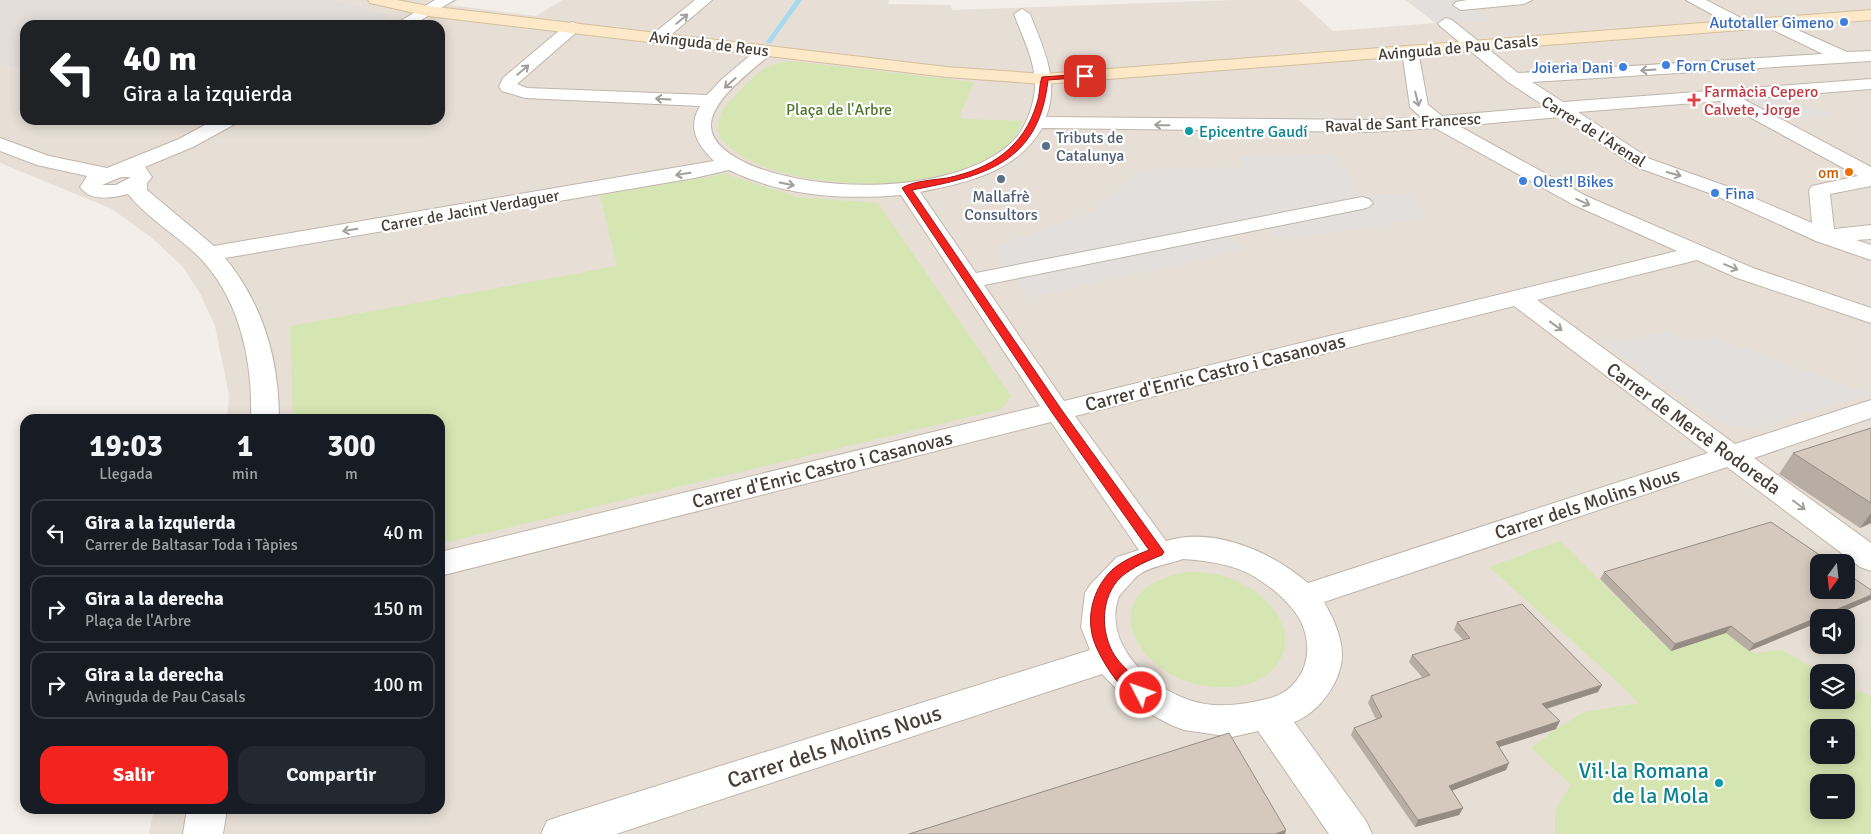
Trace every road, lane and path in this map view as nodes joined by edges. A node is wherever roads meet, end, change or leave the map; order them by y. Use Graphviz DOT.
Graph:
graph roads {
  1 [pos="375,0"];
  2 [pos="446,0"];
  3 [pos="704,0"];
  4 [pos="1524,0"];
  5 [pos="1694,0"];
  6 [pos="1461,5"];
  7 [pos="428,11"];
  8 [pos="1022,14"];
  9 [pos="1871,15"];
  10 [pos="411,20"];
  11 [pos="1771,22"];
  12 [pos="1446,23"];
  13 [pos="1743,25"];
  14 [pos="573,27"];
  15 [pos="659,37"];
  16 [pos="1472,46"];
  17 [pos="766,50"];
  18 [pos="1410,52"];
  19 [pos="1871,56"];
  20 [pos="1845,58"];
  21 [pos="1778,62"];
  22 [pos="1682,67"];
  23 [pos="1044,78"];
  24 [pos="1514,78"];
  25 [pos="1871,84"];
  26 [pos="1838,86"];
  27 [pos="1727,95"];
  28 [pos="1871,98"];
  29 [pos="712,101"];
  30 [pos="1561,111"];
  31 [pos="1035,122"];
  32 [pos="1438,123"];
  33 [pos="219,125"];
  34 [pos="186,143"];
  35 [pos="0,144"];
  36 [pos="731,164"];
  37 [pos="1871,175"];
  38 [pos="140,178"];
  39 [pos="1871,180"];
  40 [pos="105,181"];
  41 [pos="907,188"];
  42 [pos="1362,203"];
  43 [pos="170,223"];
  44 [pos="1871,232"];
  45 [pos="1824,236"];
  46 [pos="1698,253"];
  47 [pos="1871,253"];
  48 [pos="210,254"];
  49 [pos="969,281"];
  50 [pos="1516,297"];
  51 [pos="1871,316"];
  52 [pos="1871,409"];
  53 [pos="1057,411"];
  54 [pos="265,414"];
  55 [pos="1731,455"];
  56 [pos="1157,552"];
  57 [pos="1871,559"];
  58 [pos="445,563"];
  59 [pos="1302,597"];
  60 [pos="1108,658"];
  61 [pos="1269,717"];
  62 [pos="206,814"];
  63 [pos="203,834"];
  64 [pos="561,834"];
  65 [pos="1352,834"];
  1 -- 7 [label="street, Avinguda de Reus"];
  2 -- 7 [label="street"];
  15 -- 3 [label="street, one-way"];
  4 -- 6 [label="street"];
  5 -- 13 [label="street"];
  7 -- 10 [label="street"];
  7 -- 14 [label="street, Avinguda de Reus"];
  8 -- 23 [label="street"];
  9 -- 11 [label="street, Avinguda de Pau Casals"];
  11 -- 13 [label="street, Avinguda de Pau Casals"];
  11 -- 20 [label="street"];
  12 -- 16 [label="street, Carrer de l'Arenal"];
  13 -- 16 [label="street, Avinguda de Pau Casals"];
  14 -- 15 [label="street, Avinguda de Reus"];
  29 -- 14 [label="street, one-way"];
  15 -- 17 [label="street, Avinguda de Reus"];
  16 -- 18 [label="street, Avinguda de Pau Casals"];
  16 -- 24 [label="street, Carrer de l'Arenal"];
  17 -- 23 [label="street, Avinguda de Reus"];
  17 -- 29 [label="street, one-way"];
  18 -- 23 [label="street, Avinguda de Pau Casals"];
  18 -- 32 [label="street, one-way"];
  19 -- 20 [label="street"];
  20 -- 21 [label="street"];
  21 -- 22 [label="street"];
  21 -- 26 [label="street"];
  22 -- 24 [label="street, one-way"];
  22 -- 27 [label="street"];
  23 -- 31 [label="street"];
  24 -- 30 [label="street, Carrer de l'Arenal"];
  25 -- 26 [label="street, Raval de Sant Francesc"];
  26 -- 27 [label="street, Raval de Sant Francesc"];
  26 -- 28 [label="street"];
  27 -- 30 [label="street, Raval de Sant Francesc"];
  27 -- 37 [label="street"];
  29 -- 36 [label="street"];
  30 -- 32 [label="street, Raval de Sant Francesc"];
  30 -- 45 [label="street, Carrer de l'Arenal, one-way"];
  32 -- 31 [label="street, Raval de Sant Francesc, one-way"];
  31 -- 41 [label="street"];
  32 -- 46 [label="street, one-way"];
  33 -- 34 [label="street"];
  34 -- 38 [label="street"];
  34 -- 40 [label="street"];
  35 -- 40 [label="street"];
  36 -- 41 [label="street, one-way"];
  36 -- 48 [label="street, Carrer de Jacint Verdaguer, one-way"];
  38 -- 40 [label="street"];
  38 -- 43 [label="street"];
  39 -- 45 [label="street"];
  40 -- 43 [label="street"];
  41 -- 49 [label="street"];
  42 -- 49 [label="street"];
  43 -- 48 [label="street"];
  44 -- 45 [label="street"];
  45 -- 47 [label="street, Carrer de l'Arenal"];
  46 -- 50 [label="street, Carrer d'Enric Castro i Casanovas"];
  46 -- 51 [label="street, one-way"];
  48 -- 54 [label="street"];
  49 -- 53 [label="street"];
  50 -- 53 [label="street, Carrer d'Enric Castro i Casanovas"];
  50 -- 55 [label="street, Carrer de Mercè Rodoreda, one-way"];
  52 -- 55 [label="street, Carrer dels Molins Nous"];
  53 -- 56 [label="street"];
  53 -- 58 [label="street, Carrer d'Enric Castro i Casanovas"];
  55 -- 57 [label="street, Carrer de Mercè Rodoreda, one-way"];
  55 -- 59 [label="street, Carrer dels Molins Nous"];
  56 -- 59 [label="street"];
  56 -- 60 [label="street"];
  59 -- 61 [label="street"];
  60 -- 61 [label="street"];
  60 -- 64 [label="street, Carrer dels Molins Nous"];
  61 -- 65 [label="street"];
  62 -- 63 [label="street"];
}
